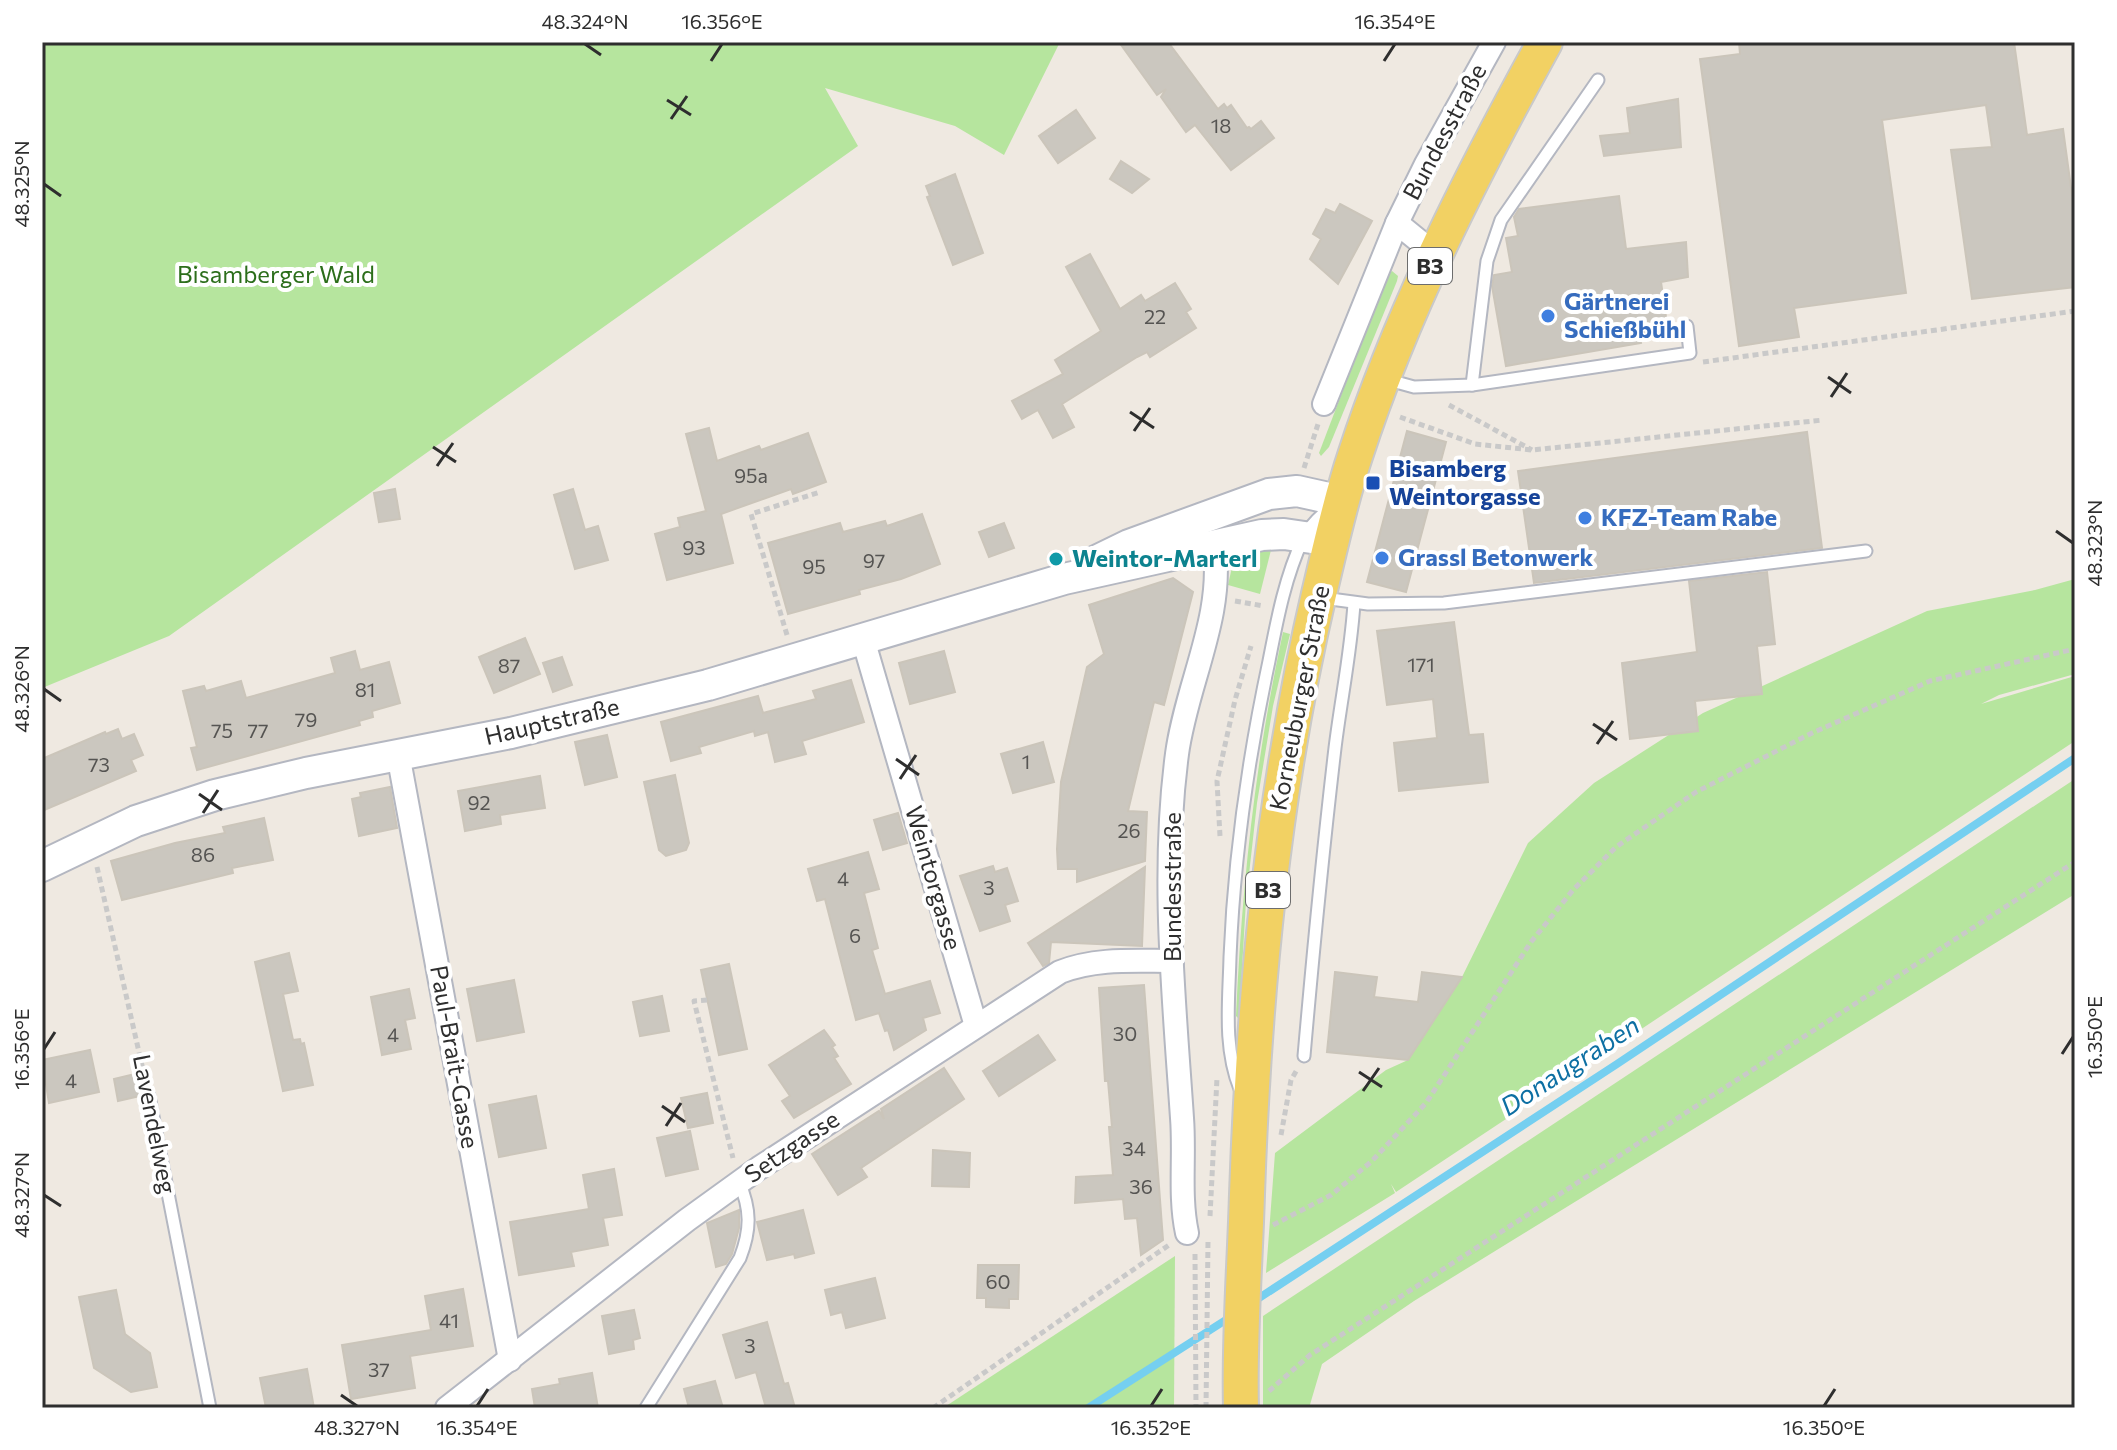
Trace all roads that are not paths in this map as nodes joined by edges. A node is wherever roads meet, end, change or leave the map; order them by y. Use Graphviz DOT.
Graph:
graph roads {
  1 [pos="1494,42"];
  2 [pos="1545,42"];
  3 [pos="1598,80"];
  4 [pos="1397,223"];
  5 [pos="1435,254"];
  6 [pos="1687,326"];
  7 [pos="1398,382"];
  8 [pos="1472,385"];
  9 [pos="1324,404"];
  10 [pos="1342,501"];
  11 [pos="1318,539"];
  12 [pos="1214,546"];
  13 [pos="1866,551"];
  14 [pos="1064,579"];
  15 [pos="1319,597"];
  16 [pos="1354,603"];
  17 [pos="863,639"];
  18 [pos="398,754"];
  19 [pos="42,866"];
  20 [pos="1172,961"];
  21 [pos="976,1026"];
  22 [pos="1304,1056"];
  23 [pos="149,1096"];
  24 [pos="1250,1112"];
  25 [pos="739,1182"];
  26 [pos="1187,1233"];
  27 [pos="510,1360"];
  28 [pos="1248,1401"];
  29 [pos="210,1408"];
  30 [pos="447,1408"];
  31 [pos="646,1408"];
  1 -- 4 [label="street, Bundesstraße"];
  2 -- 5 [label="main road, Korneuburger Straße / B3"];
  3 -- 8 [label="lane"];
  4 -- 5 [label="street, Bundesstraße"];
  4 -- 9 [label="street, Bundesstraße"];
  5 -- 7 [label="main road, Korneuburger Straße / B3"];
  6 -- 8 [label="lane"];
  7 -- 8 [label="lane"];
  7 -- 10 [label="main road, Korneuburger Straße / B3"];
  10 -- 11 [label="main road, Korneuburger Straße / B3"];
  10 -- 14 [label="main road, Hauptstraße"];
  11 -- 12 [label="main road, Hauptstraße"];
  11 -- 15 [label="main road, Korneuburger Straße / B3"];
  11 -- 24 [label="lane"];
  12 -- 14 [label="main road, Hauptstraße"];
  12 -- 20 [label="street, Bundesstraße"];
  13 -- 16 [label="lane"];
  14 -- 17 [label="main road, Hauptstraße"];
  15 -- 16 [label="lane"];
  15 -- 24 [label="main road, Korneuburger Straße / B3"];
  16 -- 22 [label="lane"];
  17 -- 18 [label="main road, Hauptstraße"];
  17 -- 21 [label="street, Weintorgasse"];
  18 -- 19 [label="main road, Hauptstraße"];
  18 -- 27 [label="street, Paul-Brait-Gasse"];
  20 -- 21 [label="street, Setzgasse"];
  20 -- 26 [label="street, Bundesstraße"];
  21 -- 25 [label="street, Setzgasse"];
  23 -- 29 [label="lane, Lavendelweg"];
  24 -- 28 [label="main road, Korneuburger Straße / B3"];
  25 -- 27 [label="street, Setzgasse"];
  25 -- 31 [label="lane"];
  27 -- 30 [label="street, Setzgasse"];
}
